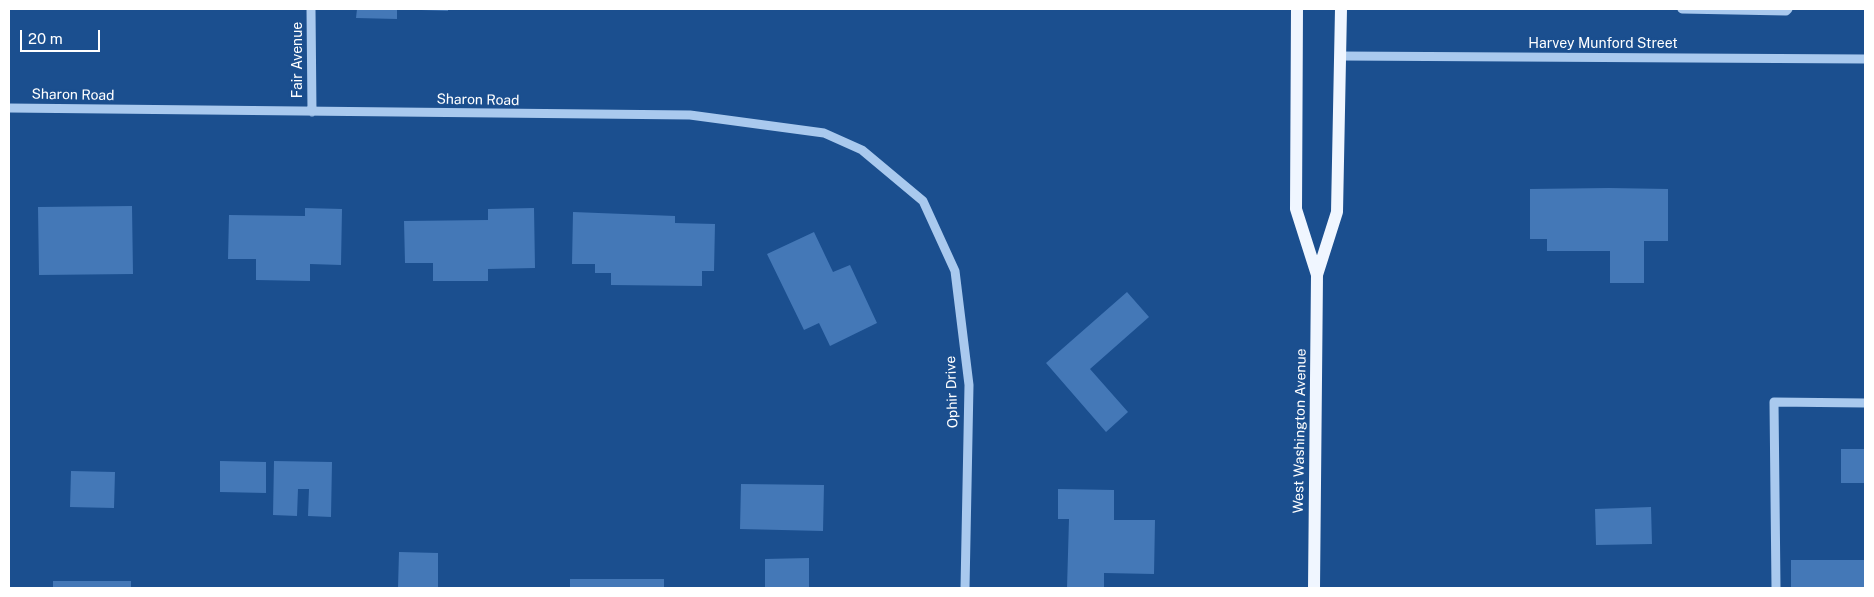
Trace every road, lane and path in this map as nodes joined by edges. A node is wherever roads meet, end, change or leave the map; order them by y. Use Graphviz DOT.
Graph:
graph roads {
  1 [pos="311,9"];
  2 [pos="1297,9"];
  3 [pos="1341,9"];
  4 [pos="1682,9"];
  5 [pos="1788,9"];
  6 [pos="1340,56"];
  7 [pos="1865,59"];
  8 [pos="9,108"];
  9 [pos="312,112"];
  10 [pos="923,201"];
  11 [pos="1317,275"];
  12 [pos="1865,403"];
  13 [pos="965,588"];
  14 [pos="1314,588"];
  15 [pos="1776,588"];
  1 -- 9 [label="street, Fair Avenue"];
  2 -- 11 [label="main road, West Washington Avenue"];
  3 -- 6 [label="main road, West Washington Avenue"];
  4 -- 5 [label="street"];
  6 -- 7 [label="street, Harvey Munford Street"];
  6 -- 11 [label="main road, West Washington Avenue"];
  8 -- 9 [label="street, Sharon Road"];
  9 -- 10 [label="street, Sharon Road"];
  10 -- 13 [label="street, Ophir Drive"];
  11 -- 14 [label="main road, West Washington Avenue"];
  12 -- 15 [label="street"];
}
